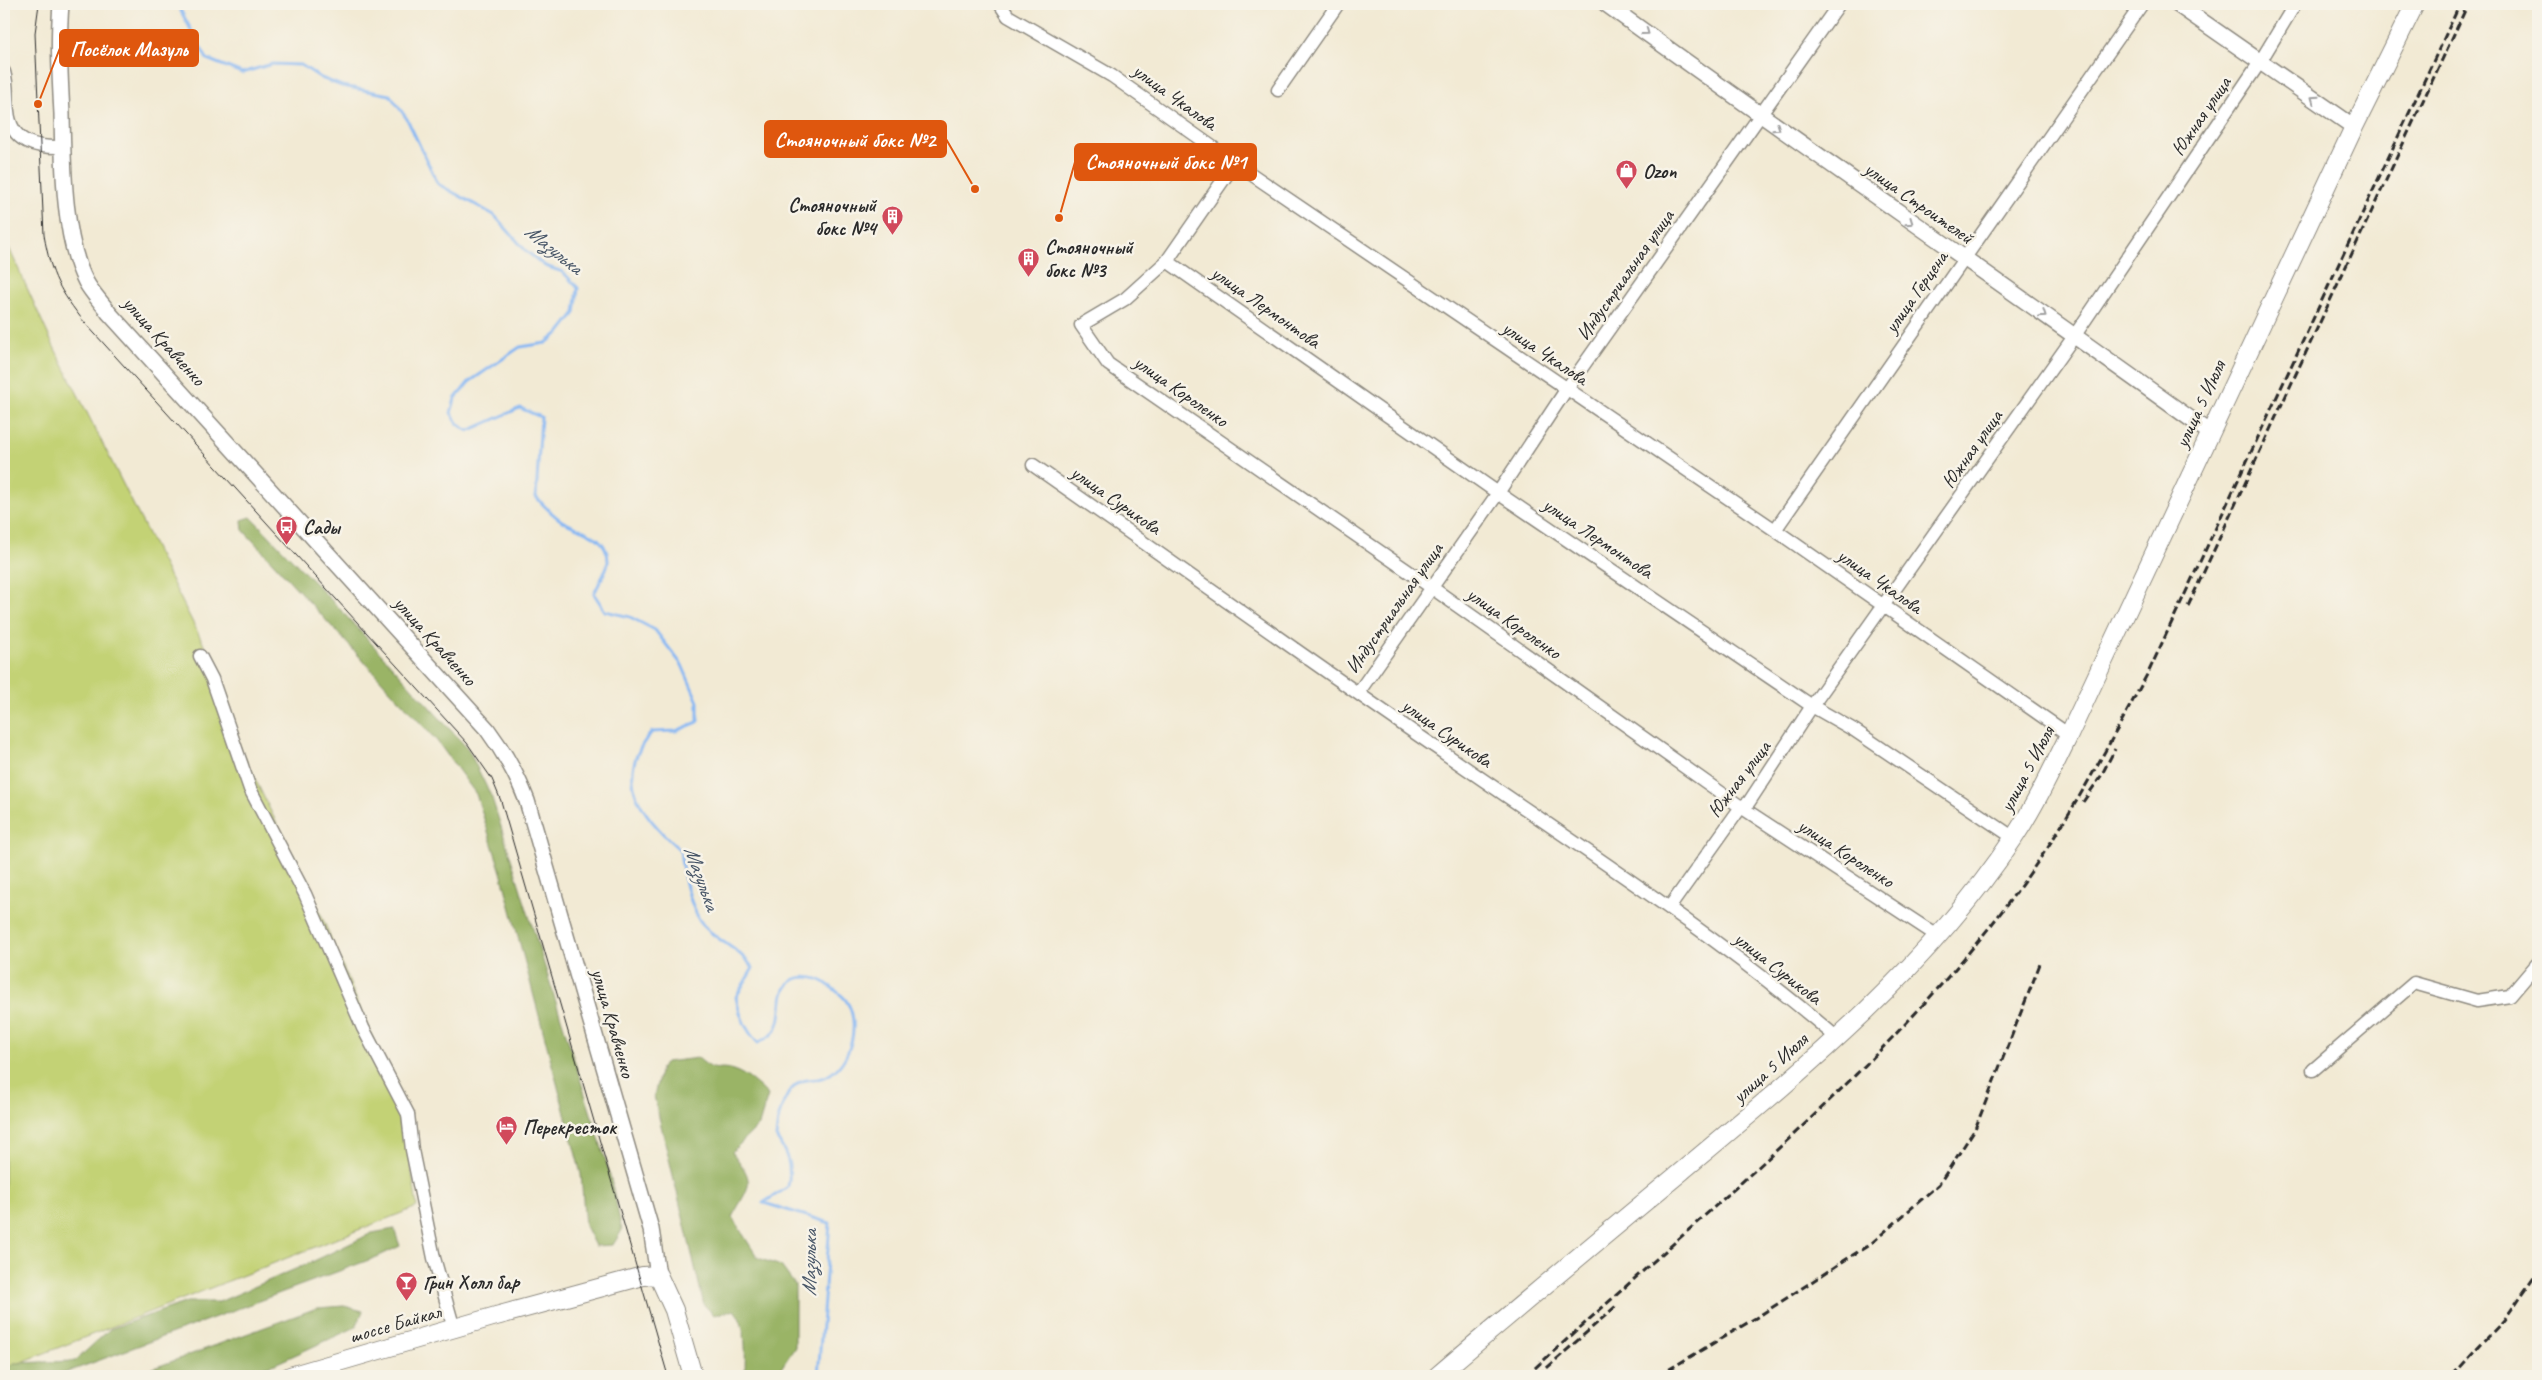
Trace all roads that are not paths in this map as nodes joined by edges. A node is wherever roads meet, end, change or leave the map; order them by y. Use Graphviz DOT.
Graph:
graph roads {
  1 [pos="61,4"];
  2 [pos="1000,4"];
  3 [pos="1338,4"];
  4 [pos="1606,4"];
  5 [pos="1839,4"];
  6 [pos="2142,4"];
  7 [pos="2177,4"];
  8 [pos="2295,4"];
  9 [pos="2415,4"];
  10 [pos="2260,62"];
  11 [pos="4,72"];
  12 [pos="1278,90"];
  13 [pos="1760,116"];
  14 [pos="2354,127"];
  15 [pos="63,147"];
  16 [pos="1235,163"];
  17 [pos="1962,259"];
  18 [pos="1167,261"];
  19 [pos="2075,336"];
  20 [pos="1566,390"];
  21 [pos="2210,433"];
  22 [pos="1033,465"];
  23 [pos="1498,493"];
  24 [pos="1775,530"];
  25 [pos="1431,587"];
  26 [pos="1883,607"];
  27 [pos="200,656"];
  28 [pos="1358,694"];
  29 [pos="1812,706"];
  30 [pos="2069,735"];
  31 [pos="1741,807"];
  32 [pos="2014,838"];
  33 [pos="1669,908"];
  34 [pos="1939,937"];
  35 [pos="2538,963"];
  36 [pos="1836,1038"];
  37 [pos="2313,1070"];
  38 [pos="658,1275"];
  39 [pos="454,1329"];
  40 [pos="290,1376"];
  41 [pos="693,1376"];
  42 [pos="1437,1376"];
  1 -- 15 [label="main road, улица Кравченко"];
  2 -- 16 [label="street, улица Чкалова"];
  3 -- 12 [label="street"];
  4 -- 13 [label="main road, улица Строителей, one-way"];
  5 -- 13 [label="street, Индустриальная улица"];
  6 -- 17 [label="street, улица Герцена"];
  7 -- 10 [label="main road"];
  8 -- 10 [label="street, Южная улица"];
  9 -- 14 [label="highway, улица 5 Июля"];
  14 -- 10 [label="main road, one-way"];
  10 -- 19 [label="street, Южная улица"];
  11 -- 15 [label="street"];
  13 -- 17 [label="main road, улица Строителей, one-way"];
  13 -- 20 [label="street, Индустриальная улица"];
  14 -- 21 [label="highway, улица 5 Июля"];
  15 -- 38 [label="main road, улица Кравченко"];
  16 -- 18 [label="street"];
  16 -- 20 [label="street, улица Чкалова"];
  17 -- 19 [label="main road, улица Строителей, one-way"];
  17 -- 24 [label="street, улица Герцена"];
  18 -- 23 [label="street, улица Лермонтова"];
  18 -- 25 [label="street, улица Короленко"];
  19 -- 21 [label="main road, улица Строителей"];
  19 -- 26 [label="street, Южная улица"];
  20 -- 23 [label="street, Индустриальная улица"];
  20 -- 24 [label="street, улица Чкалова"];
  21 -- 30 [label="highway, улица 5 Июля"];
  22 -- 28 [label="street, улица Сурикова"];
  23 -- 25 [label="street, Индустриальная улица"];
  23 -- 29 [label="street, улица Лермонтова"];
  24 -- 26 [label="street, улица Чкалова"];
  25 -- 28 [label="street, Индустриальная улица"];
  25 -- 31 [label="street, улица Короленко"];
  26 -- 29 [label="street, Южная улица"];
  26 -- 30 [label="street, улица Чкалова"];
  27 -- 39 [label="street"];
  28 -- 33 [label="street, улица Сурикова"];
  29 -- 31 [label="street, Южная улица"];
  29 -- 32 [label="street, улица Лермонтова"];
  30 -- 32 [label="highway, улица 5 Июля"];
  31 -- 33 [label="street, Южная улица"];
  31 -- 34 [label="street, улица Короленко"];
  32 -- 34 [label="highway, улица 5 Июля"];
  33 -- 36 [label="street, улица Сурикова"];
  34 -- 36 [label="highway, улица 5 Июля"];
  35 -- 37 [label="street"];
  36 -- 42 [label="highway, улица 5 Июля"];
  38 -- 39 [label="highway, шоссе Байкал"];
  38 -- 41 [label="highway, улица Кравченко"];
  39 -- 40 [label="highway, шоссе Байкал"];
}
